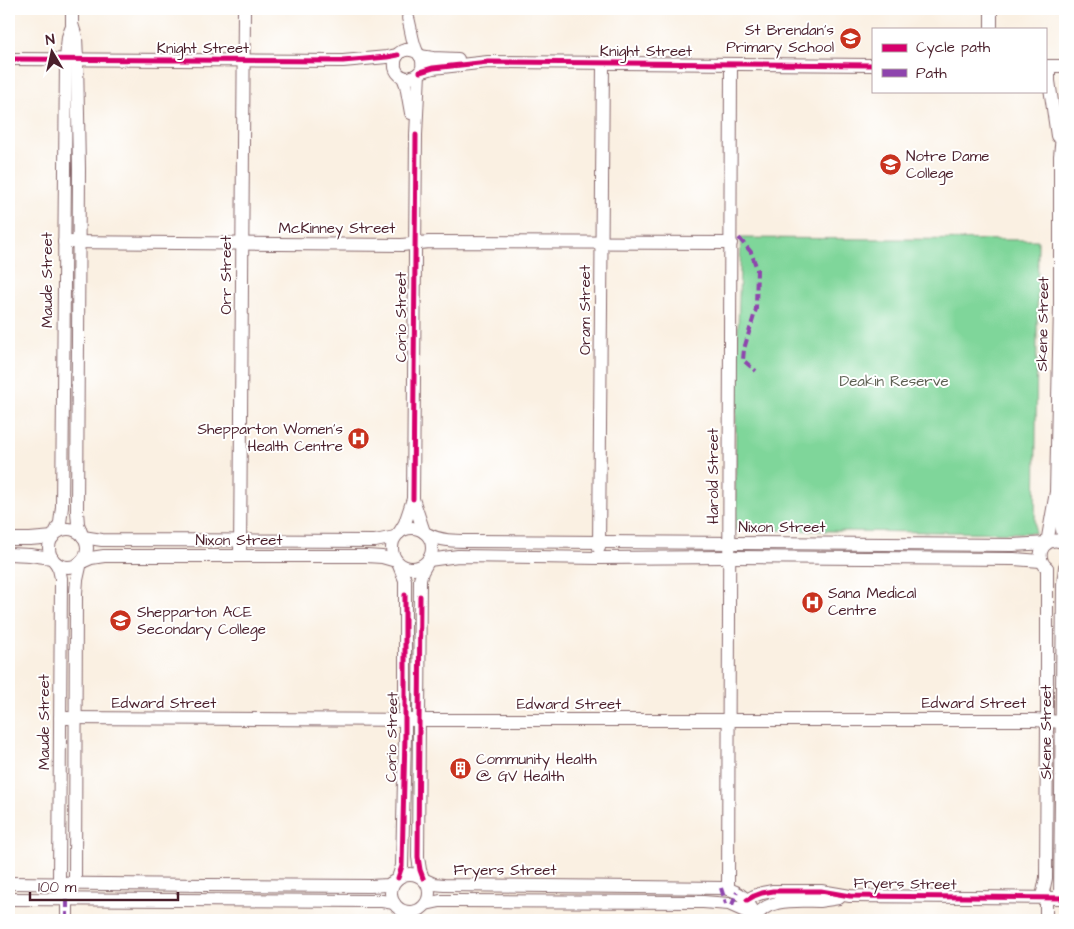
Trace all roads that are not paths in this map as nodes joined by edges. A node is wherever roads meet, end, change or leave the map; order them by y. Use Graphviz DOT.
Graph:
graph roads {
  1 [pos="72,9"];
  2 [pos="244,9"];
  3 [pos="991,9"];
  4 [pos="408,13"];
  5 [pos="991,28"];
  6 [pos="399,54"];
  7 [pos="418,54"];
  8 [pos="9,59"];
  9 [pos="71,59"];
  10 [pos="243,61"];
  11 [pos="343,62"];
  12 [pos="488,62"];
  13 [pos="603,63"];
  14 [pos="731,64"];
  15 [pos="872,65"];
  16 [pos="1047,66"];
  17 [pos="1065,66"];
  18 [pos="420,72"];
  19 [pos="400,74"];
  20 [pos="1065,106"];
  21 [pos="416,135"];
  22 [pos="1060,156"];
  23 [pos="64,242"];
  24 [pos="78,242"];
  25 [pos="601,242"];
  26 [pos="414,243"];
  27 [pos="731,243"];
  28 [pos="242,244"];
  29 [pos="1063,307"];
  30 [pos="63,351"];
  31 [pos="77,351"];
  32 [pos="62,444"];
  33 [pos="77,444"];
  34 [pos="1056,492"];
  35 [pos="413,499"];
  36 [pos="426,533"];
  37 [pos="397,535"];
  38 [pos="54,536"];
  39 [pos="82,536"];
  40 [pos="9,539"];
  41 [pos="241,541"];
  42 [pos="599,541"];
  43 [pos="729,543"];
  44 [pos="1047,543"];
  45 [pos="1064,543"];
  46 [pos="9,554"];
  47 [pos="240,556"];
  48 [pos="729,557"];
  49 [pos="599,558"];
  50 [pos="54,560"];
  51 [pos="428,561"];
  52 [pos="81,562"];
  53 [pos="397,562"];
  54 [pos="1044,564"];
  55 [pos="1065,567"];
  56 [pos="60,718"];
  57 [pos="76,718"];
  58 [pos="404,720"];
  59 [pos="419,720"];
  60 [pos="729,720"];
  61 [pos="1047,721"];
  62 [pos="1062,722"];
  63 [pos="397,879"];
  64 [pos="424,879"];
  65 [pos="9,882"];
  66 [pos="59,883"];
  67 [pos="75,883"];
  68 [pos="572,886"];
  69 [pos="703,887"];
  70 [pos="728,889"];
  71 [pos="850,896"];
  72 [pos="1044,898"];
  73 [pos="1063,898"];
  74 [pos="9,899"];
  75 [pos="67,900"];
  76 [pos="572,901"];
  77 [pos="703,902"];
  78 [pos="396,905"];
  79 [pos="425,905"];
  80 [pos="743,910"];
  81 [pos="755,918"];
  82 [pos="66,920"];
  83 [pos="403,920"];
  84 [pos="418,920"];
  85 [pos="1046,920"];
  1 -- 9 [label="street, Maude Street"];
  2 -- 10 [label="street, Orr Street"];
  3 -- 5 [label="street"];
  4 -- 6 [label="street"];
  4 -- 7 [label="street"];
  6 -- 7 [label="street"];
  6 -- 11 [label="street, Knight Street"];
  6 -- 19 [label="street"];
  7 -- 12 [label="street, Knight Street"];
  7 -- 18 [label="street"];
  8 -- 9 [label="street, Knight Street"];
  9 -- 10 [label="street, Knight Street"];
  9 -- 23 [label="street, Maude Street"];
  9 -- 24 [label="street, Maude Street"];
  10 -- 11 [label="street, Knight Street"];
  10 -- 28 [label="street, Orr Street"];
  11 -- 19 [label="street, Knight Street"];
  12 -- 13 [label="street, Knight Street"];
  12 -- 18 [label="street, Knight Street"];
  13 -- 14 [label="street, Knight Street"];
  13 -- 25 [label="street, Oram Street"];
  14 -- 15 [label="street, Knight Street"];
  14 -- 27 [label="street, Harold Street"];
  16 -- 17 [label="street"];
  16 -- 22 [label="street, Skene Street"];
  18 -- 19 [label="street"];
  18 -- 21 [label="street, Corio Street"];
  19 -- 21 [label="street, Corio Street"];
  20 -- 22 [label="street, Skene Street"];
  21 -- 26 [label="street, Corio Street"];
  22 -- 29 [label="street, Skene Street"];
  23 -- 24 [label="street, McKinney Street"];
  23 -- 30 [label="street, Maude Street"];
  24 -- 28 [label="street, McKinney Street"];
  24 -- 31 [label="street, Maude Street"];
  25 -- 26 [label="street, McKinney Street"];
  25 -- 27 [label="street, McKinney Street"];
  25 -- 42 [label="street, Oram Street"];
  26 -- 28 [label="street, McKinney Street"];
  26 -- 35 [label="street, Corio Street"];
  27 -- 43 [label="street, Harold Street"];
  28 -- 41 [label="street, Orr Street"];
  29 -- 34 [label="street, Skene Street"];
  30 -- 31 [label="street"];
  30 -- 32 [label="street, Maude Street"];
  31 -- 33 [label="street, Maude Street"];
  32 -- 33 [label="street"];
  32 -- 38 [label="street, Maude Street"];
  33 -- 39 [label="street, Maude Street"];
  34 -- 44 [label="street, Skene Street"];
  34 -- 45 [label="street, Skene Street"];
  35 -- 36 [label="street, Corio Street"];
  35 -- 37 [label="street, Corio Street"];
  36 -- 37 [label="street"];
  36 -- 42 [label="street, Nixon Street"];
  36 -- 51 [label="street"];
  37 -- 41 [label="street, Nixon Street"];
  37 -- 53 [label="street"];
  38 -- 39 [label="street"];
  38 -- 40 [label="street"];
  38 -- 50 [label="street"];
  39 -- 41 [label="street, Nixon Street"];
  39 -- 52 [label="street"];
  41 -- 47 [label="street, Orr Street"];
  42 -- 43 [label="street, Nixon Street"];
  42 -- 49 [label="street, Oram Street"];
  43 -- 44 [label="street, Nixon Street"];
  43 -- 48 [label="street, Harold Street"];
  44 -- 45 [label="street, Nixon Street"];
  44 -- 54 [label="street, Skene Street"];
  46 -- 50 [label="street"];
  47 -- 52 [label="street, Nixon Street"];
  47 -- 53 [label="street, Nixon Street"];
  48 -- 49 [label="street, Nixon Street"];
  48 -- 54 [label="street, Nixon Street"];
  48 -- 60 [label="street, Harold Street"];
  49 -- 51 [label="street, Nixon Street"];
  50 -- 52 [label="street"];
  50 -- 56 [label="street, Maude Street"];
  51 -- 53 [label="street"];
  51 -- 59 [label="street, Corio Street"];
  52 -- 57 [label="street, Maude Street"];
  53 -- 58 [label="street, Corio Street"];
  54 -- 55 [label="street, Nixon Street"];
  54 -- 61 [label="street, Skene Street"];
  55 -- 62 [label="street, Skene Street"];
  56 -- 57 [label="street, Edward Street"];
  56 -- 66 [label="street, Maude Street"];
  57 -- 58 [label="street, Edward Street"];
  57 -- 67 [label="street, Maude Street"];
  58 -- 59 [label="street, Edward Street"];
  58 -- 63 [label="street, Corio Street"];
  59 -- 60 [label="street, Edward Street"];
  59 -- 64 [label="street, Corio Street"];
  60 -- 61 [label="street, Edward Street"];
  60 -- 70 [label="street, Harold Street"];
  61 -- 62 [label="street, Edward Street"];
  61 -- 72 [label="street, Skene Street"];
  62 -- 73 [label="street, Skene Street"];
  63 -- 64 [label="street"];
  63 -- 67 [label="street"];
  63 -- 78 [label="street"];
  64 -- 68 [label="street, Fryers Street"];
  64 -- 79 [label="street"];
  65 -- 66 [label="street"];
  66 -- 67 [label="street"];
  66 -- 75 [label="street"];
  67 -- 75 [label="street"];
  68 -- 69 [label="street, Fryers Street"];
  68 -- 76 [label="street"];
  69 -- 70 [label="street, Fryers Street"];
  69 -- 77 [label="street"];
  70 -- 80 [label="street, Fryers Street"];
  71 -- 72 [label="street, Fryers Street"];
  71 -- 80 [label="street, Fryers Street"];
  71 -- 81 [label="street, Fryers Street"];
  72 -- 73 [label="street, Fryers Street"];
  72 -- 85 [label="street, Skene Street"];
  74 -- 75 [label="street"];
  75 -- 78 [label="street"];
  75 -- 82 [label="street"];
  76 -- 77 [label="street, Fryers Street"];
  76 -- 79 [label="street, Fryers Street"];
  77 -- 80 [label="street, Fryers Street"];
  78 -- 79 [label="street"];
  78 -- 83 [label="street"];
  79 -- 84 [label="street"];
  80 -- 81 [label="street"];
}
